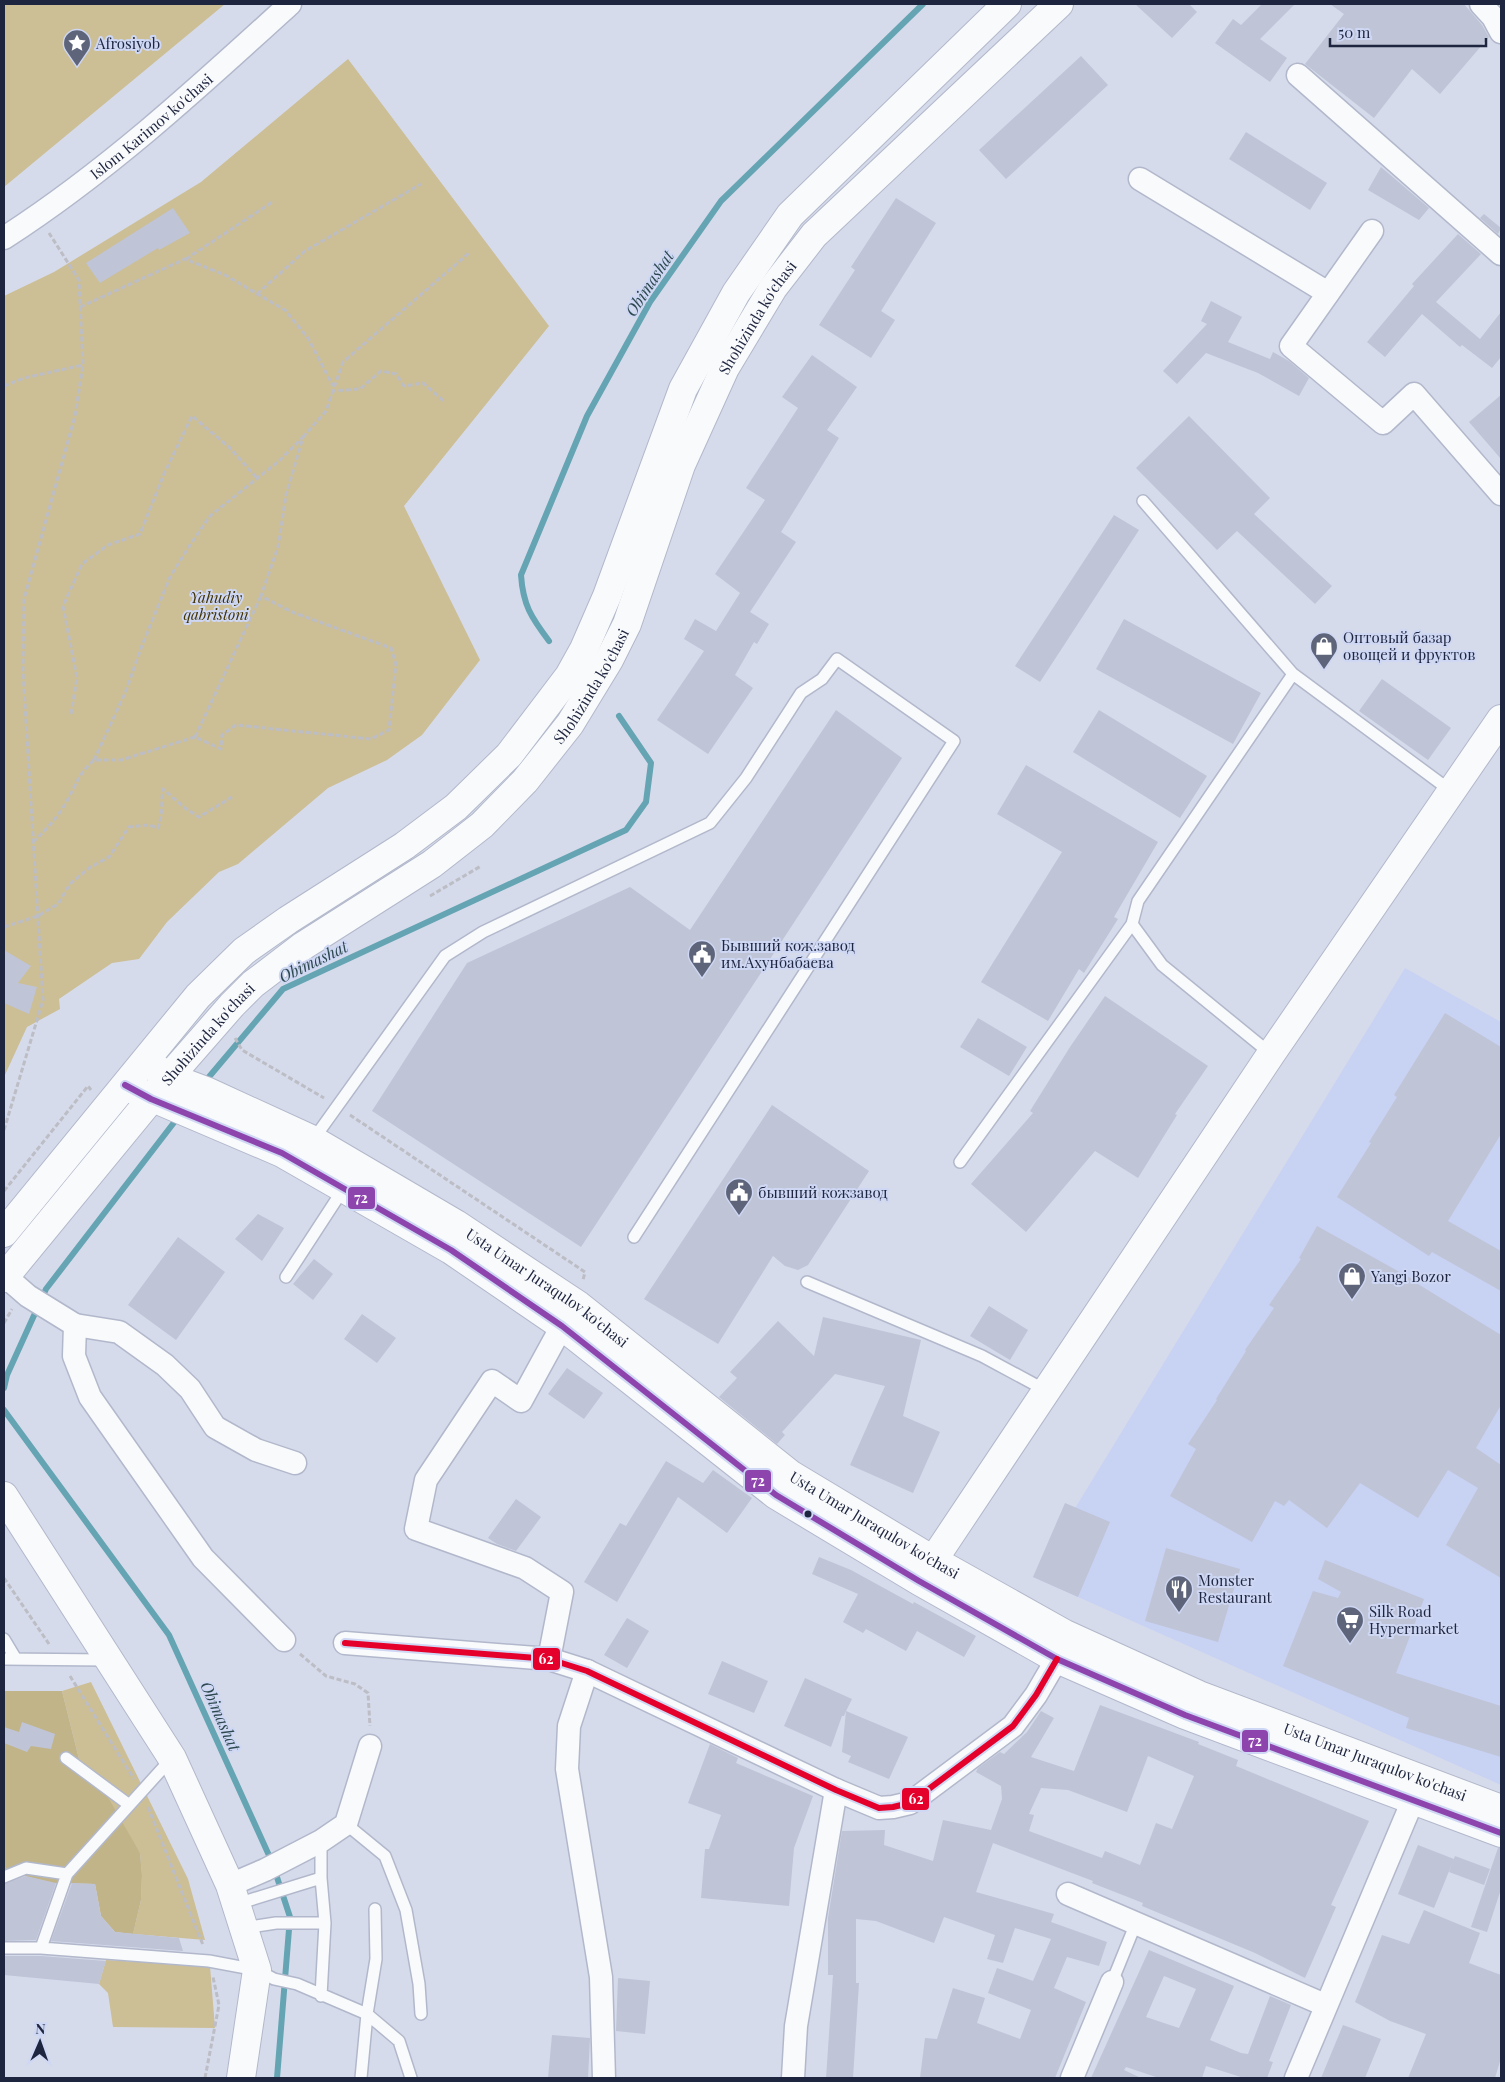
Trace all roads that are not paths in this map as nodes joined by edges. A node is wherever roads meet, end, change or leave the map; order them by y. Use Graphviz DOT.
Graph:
graph roads {
  1 [pos="290,4"];
  2 [pos="1007,4"];
  3 [pos="1059,4"];
  4 [pos="1481,4"];
  5 [pos="1501,32"];
  6 [pos="1298,75"];
  7 [pos="1140,179"];
  8 [pos="1372,231"];
  9 [pos="4,238"];
  10 [pos="1501,254"];
  11 [pos="1328,293"];
  12 [pos="1501,494"];
  13 [pos="1143,501"];
  14 [pos="1292,674"];
  15 [pos="1501,719"];
  16 [pos="1451,791"];
  17 [pos="1132,924"];
  18 [pos="1272,1054"];
  19 [pos="144,1061"];
  20 [pos="169,1077"];
  21 [pos="125,1085"];
  22 [pos="151,1099"];
  23 [pos="313,1140"];
  24 [pos="960,1162"];
  25 [pos="344,1188"];
  26 [pos="4,1233"];
  27 [pos="634,1237"];
  28 [pos="4,1277"];
  29 [pos="286,1277"];
  30 [pos="807,1282"];
  31 [pos="570,1315"];
  32 [pos="69,1322"];
  33 [pos="1047,1391"];
  34 [pos="295,1463"];
  35 [pos="4,1496"];
  36 [pos="926,1571"];
  37 [pos="4,1639"];
  38 [pos="284,1640"];
  39 [pos="345,1643"];
  40 [pos="4,1659"];
  41 [pos="16,1659"];
  42 [pos="549,1659"];
  43 [pos="111,1660"];
  44 [pos="1057,1660"];
  45 [pos="588,1671"];
  46 [pos="370,1746"];
  47 [pos="66,1758"];
  48 [pos="172,1758"];
  49 [pos="836,1790"];
  50 [pos="1413,1800"];
  51 [pos="128,1804"];
  52 [pos="1501,1809"];
  53 [pos="346,1824"];
  54 [pos="1501,1833"];
  55 [pos="311,1845"];
  56 [pos="67,1874"];
  57 [pos="4,1877"];
  58 [pos="321,1878"];
  59 [pos="1068,1894"];
  60 [pos="237,1906"];
  61 [pos="375,1909"];
  62 [pos="325,1923"];
  63 [pos="1136,1923"];
  64 [pos="4,1948"];
  65 [pos="40,1948"];
  66 [pos="265,1974"];
  67 [pos="1112,1982"];
  68 [pos="321,1996"];
  69 [pos="1325,2005"];
  70 [pos="367,2014"];
  71 [pos="421,2014"];
  72 [pos="240,2078"];
  73 [pos="361,2078"];
  74 [pos="411,2078"];
  75 [pos="604,2078"];
  76 [pos="793,2078"];
  77 [pos="1072,2078"];
  78 [pos="1296,2078"];
  1 -- 9 [label="street, Islom Karimov ko'chasi"];
  2 -- 19 [label="main road, Shohizinda ko'chasi"];
  3 -- 20 [label="main road, Shohizinda ko'chasi"];
  4 -- 5 [label="street"];
  6 -- 10 [label="street"];
  7 -- 11 [label="street"];
  8 -- 11 [label="street"];
  11 -- 12 [label="street"];
  13 -- 14 [label="lane"];
  14 -- 16 [label="lane"];
  14 -- 17 [label="lane"];
  15 -- 16 [label="main road"];
  16 -- 18 [label="main road"];
  17 -- 18 [label="lane"];
  17 -- 24 [label="lane"];
  18 -- 33 [label="main road"];
  19 -- 20 [label="main road, Usta Umar Juraqulov ko'chasi"];
  19 -- 21 [label="main road, Shohizinda ko'chasi"];
  20 -- 22 [label="main road, Shohizinda ko'chasi"];
  20 -- 23 [label="main road, Usta Umar Juraqulov ko'chasi"];
  21 -- 22 [label="main road, Usta Umar Juraqulov ko'chasi"];
  21 -- 26 [label="main road, Shohizinda ko'chasi"];
  22 -- 25 [label="main road, Usta Umar Juraqulov ko'chasi"];
  22 -- 28 [label="main road, Shohizinda ko'chasi"];
  23 -- 27 [label="lane"];
  23 -- 31 [label="main road, Usta Umar Juraqulov ko'chasi"];
  25 -- 29 [label="lane"];
  25 -- 31 [label="main road, Usta Umar Juraqulov ko'chasi"];
  28 -- 32 [label="street"];
  30 -- 33 [label="lane"];
  31 -- 36 [label="main road, Usta Umar Juraqulov ko'chasi"];
  31 -- 42 [label="street"];
  32 -- 34 [label="street"];
  32 -- 38 [label="street"];
  33 -- 36 [label="main road"];
  35 -- 43 [label="main road"];
  36 -- 44 [label="main road, Usta Umar Juraqulov ko'chasi"];
  36 -- 52 [label="main road, Usta Umar Juraqulov ko'chasi"];
  37 -- 41 [label="lane"];
  39 -- 42 [label="street"];
  40 -- 41 [label="lane"];
  41 -- 43 [label="lane"];
  42 -- 45 [label="street"];
  43 -- 48 [label="main road"];
  44 -- 49 [label="street"];
  44 -- 50 [label="main road, Usta Umar Juraqulov ko'chasi"];
  45 -- 49 [label="street"];
  45 -- 75 [label="street"];
  46 -- 53 [label="street"];
  47 -- 51 [label="lane"];
  48 -- 51 [label="lane"];
  48 -- 60 [label="main road"];
  49 -- 76 [label="street"];
  50 -- 54 [label="main road, Usta Umar Juraqulov ko'chasi"];
  50 -- 69 [label="street"];
  51 -- 56 [label="lane"];
  53 -- 55 [label="street"];
  53 -- 71 [label="lane"];
  55 -- 58 [label="lane"];
  55 -- 60 [label="street"];
  56 -- 57 [label="lane"];
  56 -- 65 [label="lane"];
  58 -- 60 [label="lane"];
  58 -- 62 [label="lane"];
  59 -- 63 [label="street"];
  60 -- 62 [label="lane"];
  60 -- 66 [label="main road"];
  61 -- 70 [label="lane"];
  62 -- 68 [label="lane"];
  63 -- 67 [label="lane"];
  63 -- 69 [label="street"];
  64 -- 65 [label="lane"];
  65 -- 66 [label="lane"];
  66 -- 68 [label="lane"];
  66 -- 72 [label="main road"];
  67 -- 77 [label="street"];
  68 -- 70 [label="lane"];
  69 -- 78 [label="street"];
  70 -- 73 [label="lane"];
  70 -- 74 [label="lane"];
}
